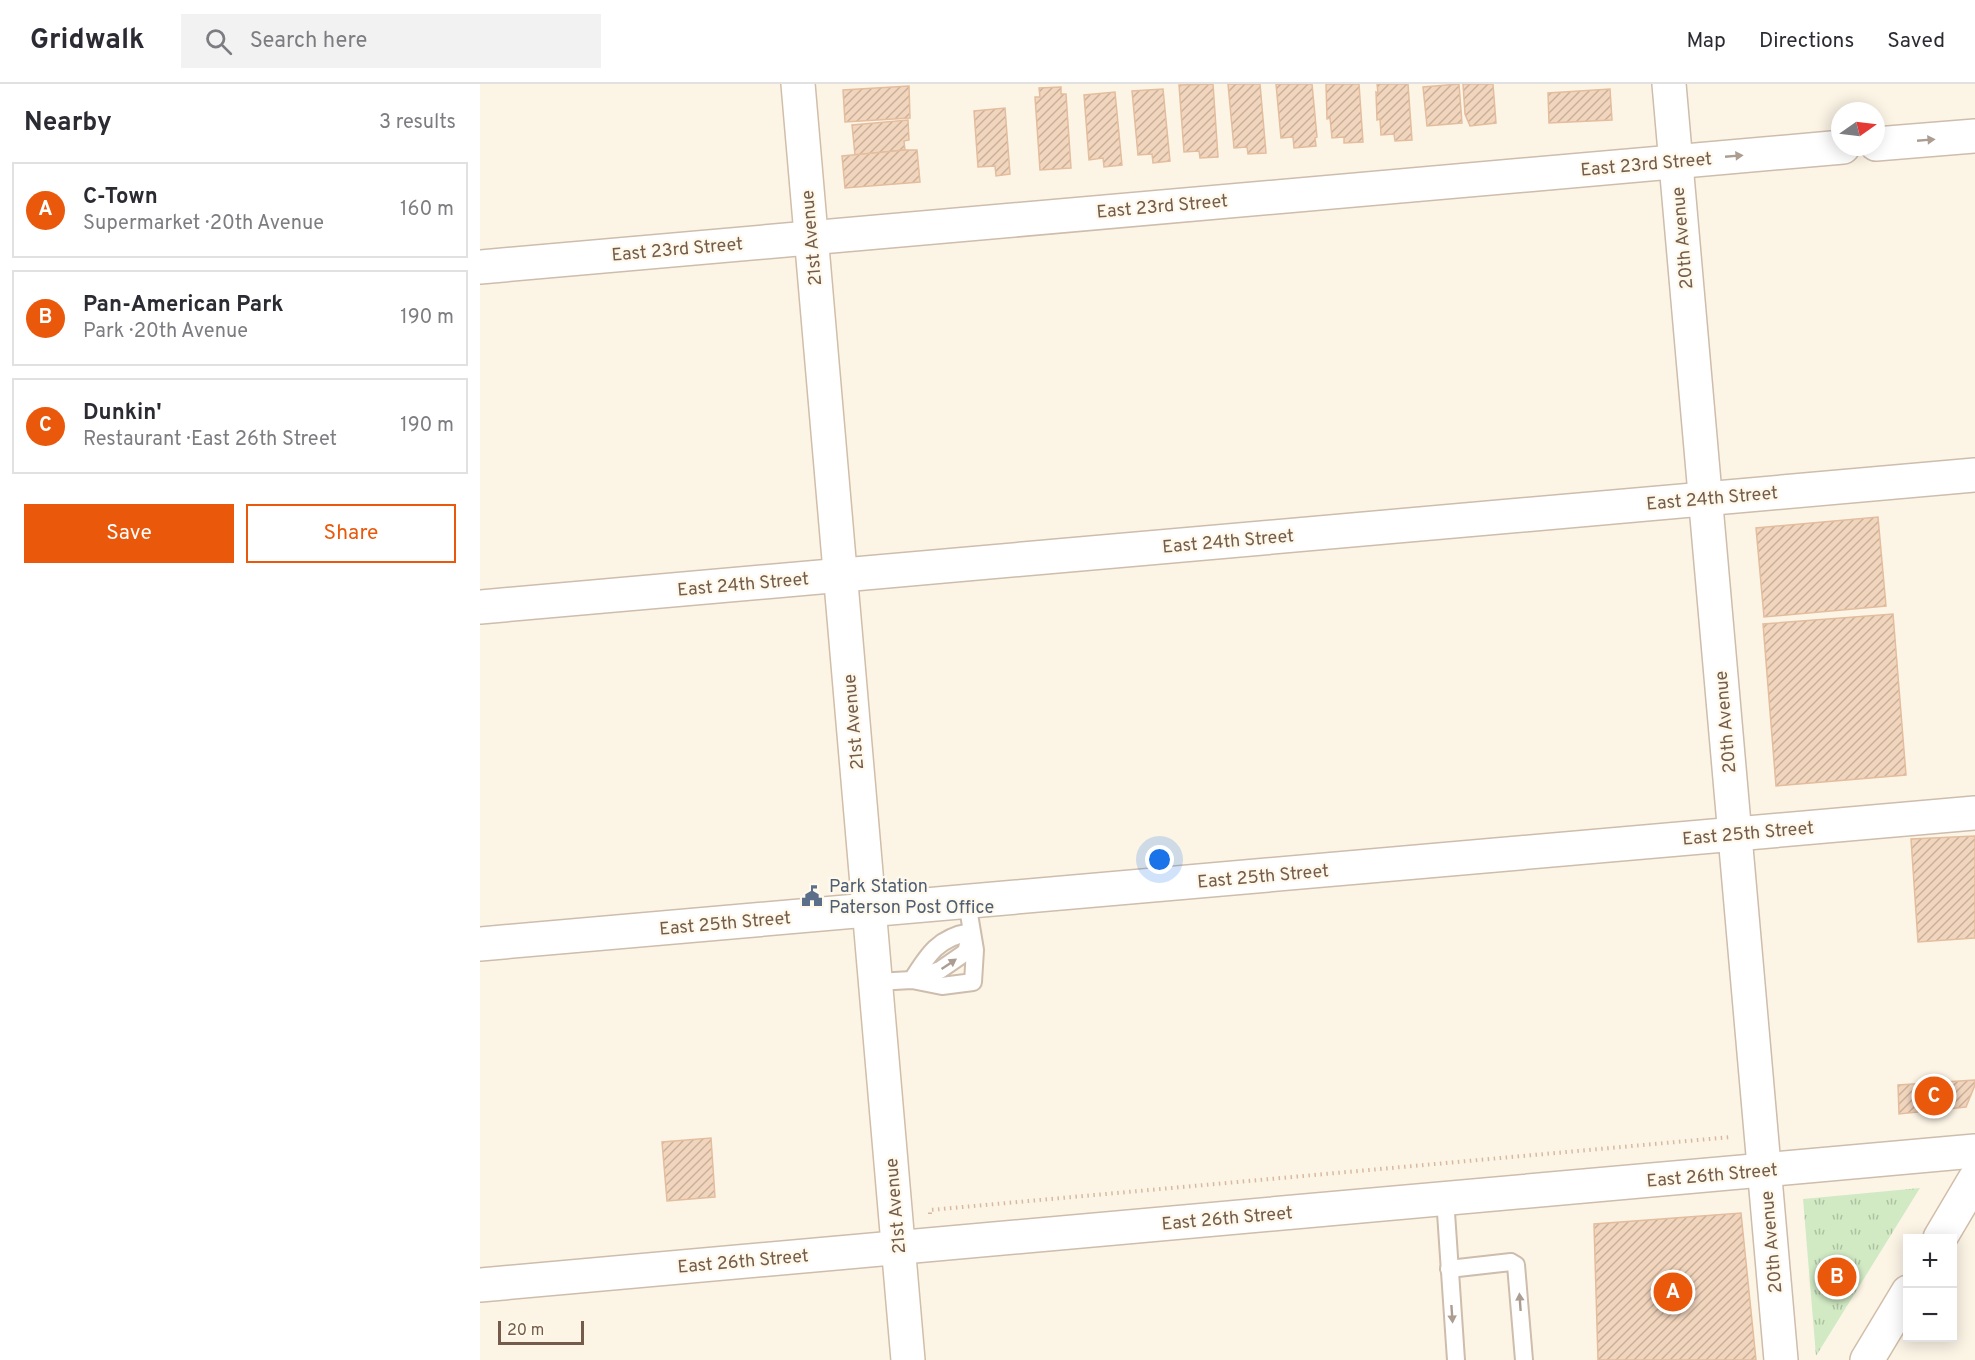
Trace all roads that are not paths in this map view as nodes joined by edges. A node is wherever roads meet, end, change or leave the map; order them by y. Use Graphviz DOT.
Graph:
graph roads {
  1 [pos="798,84"];
  2 [pos="1669,84"];
  3 [pos="1975,136"];
  4 [pos="1885,143"];
  5 [pos="1831,148"];
  6 [pos="1676,161"];
  7 [pos="811,237"];
  8 [pos="480,267"];
  9 [pos="1975,475"];
  10 [pos="1705,499"];
  11 [pos="840,575"];
  12 [pos="480,607"];
  13 [pos="1975,813"];
  14 [pos="1735,835"];
  15 [pos="869,910"];
  16 [pos="969,917"];
  17 [pos="480,944"];
  18 [pos="912,980"];
  19 [pos="876,982"];
  20 [pos="1975,1151"];
  21 [pos="1765,1170"];
  22 [pos="1975,1179"];
  23 [pos="1445,1198"];
  24 [pos="1943,1234"];
  25 [pos="898,1247"];
  26 [pos="1449,1269"];
  27 [pos="480,1285"];
  28 [pos="1903,1300"];
  29 [pos="908,1360"];
  30 [pos="1456,1360"];
  31 [pos="1524,1360"];
  32 [pos="1781,1360"];
  33 [pos="1867,1360"];
  1 -- 7 [label="street, 21st Avenue"];
  2 -- 6 [label="street, 20th Avenue"];
  4 -- 3 [label="street, one-way"];
  6 -- 5 [label="street, East 23rd Street, one-way"];
  6 -- 7 [label="street, East 23rd Street"];
  6 -- 10 [label="street, 20th Avenue"];
  7 -- 8 [label="street, East 23rd Street"];
  7 -- 11 [label="street, 21st Avenue"];
  9 -- 10 [label="street, East 24th Street"];
  10 -- 11 [label="street, East 24th Street"];
  10 -- 14 [label="street, 20th Avenue"];
  11 -- 12 [label="street, East 24th Street"];
  11 -- 15 [label="street, 21st Avenue"];
  13 -- 14 [label="street, East 25th Street"];
  14 -- 16 [label="street, East 25th Street"];
  14 -- 21 [label="street, 20th Avenue"];
  15 -- 16 [label="street, East 25th Street"];
  15 -- 17 [label="street, East 25th Street"];
  15 -- 19 [label="street, 21st Avenue"];
  16 -- 18 [label="lane"];
  16 -- 18 [label="lane"];
  18 -- 19 [label="lane"];
  19 -- 25 [label="street, 21st Avenue"];
  20 -- 21 [label="street, East 26th Street"];
  21 -- 23 [label="street, East 26th Street"];
  21 -- 32 [label="street, 20th Avenue"];
  22 -- 24 [label="street"];
  23 -- 25 [label="street, East 26th Street"];
  23 -- 26 [label="lane"];
  25 -- 27 [label="street, East 26th Street"];
  25 -- 29 [label="street, 21st Avenue"];
  26 -- 30 [label="lane, one-way"];
  31 -- 26 [label="lane, one-way"];
  28 -- 33 [label="street"];
}
